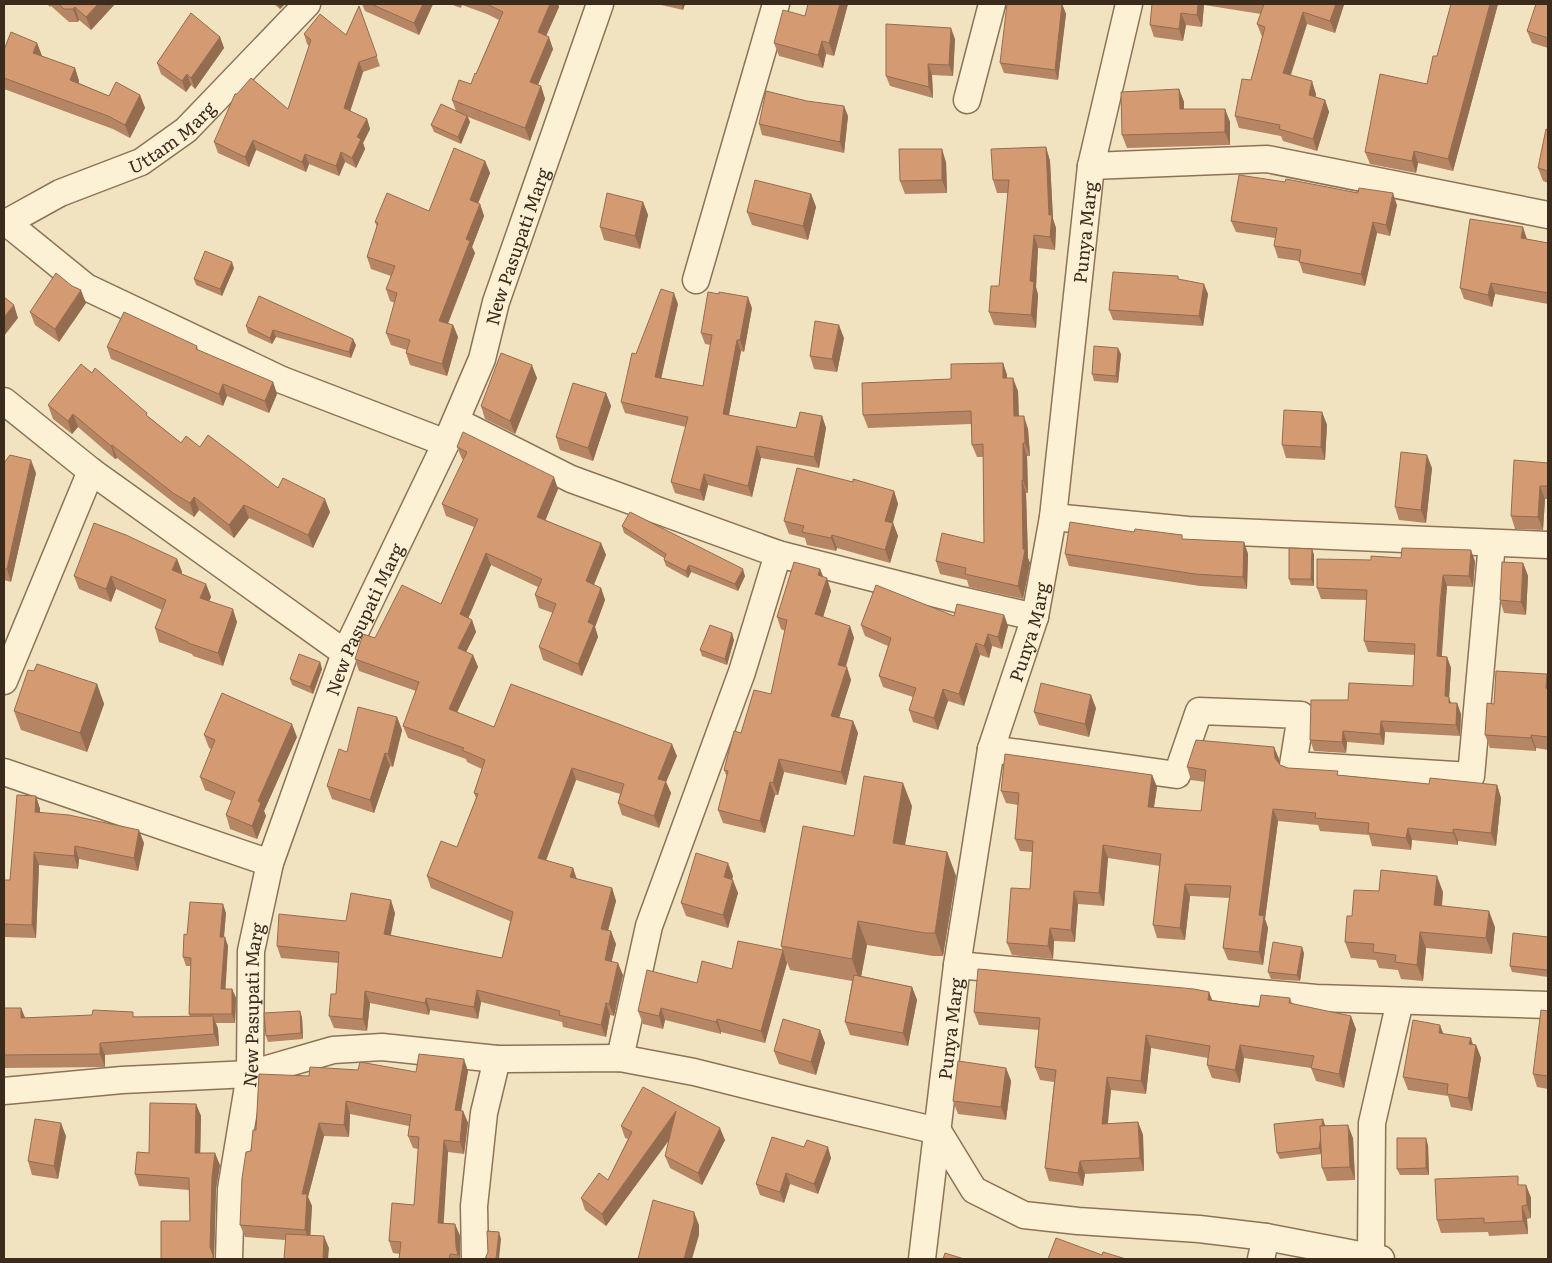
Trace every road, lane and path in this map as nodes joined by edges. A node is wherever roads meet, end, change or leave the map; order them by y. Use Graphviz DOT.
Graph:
graph roads {
  1 [pos="307,4"];
  2 [pos="600,4"];
  3 [pos="776,4"];
  4 [pos="992,4"];
  5 [pos="1129,4"];
  6 [pos="967,100"];
  7 [pos="1091,166"];
  8 [pos="1548,215"];
  9 [pos="5,223"];
  10 [pos="696,280"];
  11 [pos="4,401"];
  12 [pos="451,432"];
  13 [pos="91,471"];
  14 [pos="1053,517"];
  15 [pos="1492,543"];
  16 [pos="1548,545"];
  17 [pos="778,554"];
  18 [pos="1035,617"];
  19 [pos="345,653"];
  20 [pos="4,681"];
  21 [pos="991,749"];
  22 [pos="4,772"];
  23 [pos="270,863"];
  24 [pos="957,965"];
  25 [pos="1400,1001"];
  26 [pos="1548,1005"];
  27 [pos="620,1058"];
  28 [pos="497,1059"];
  29 [pos="250,1074"];
  30 [pos="4,1091"];
  31 [pos="938,1130"];
  32 [pos="1263,1248"];
  33 [pos="229,1259"];
  34 [pos="475,1259"];
  35 [pos="922,1259"];
  36 [pos="1376,1259"];
  1 -- 9 [label="street, Uttam Marg"];
  2 -- 12 [label="street, New Pasupati Marg"];
  3 -- 10 [label="street"];
  4 -- 6 [label="street"];
  5 -- 7 [label="street, Punya Marg"];
  7 -- 8 [label="street"];
  7 -- 14 [label="street, Punya Marg"];
  9 -- 12 [label="street"];
  11 -- 13 [label="street"];
  12 -- 17 [label="street"];
  12 -- 19 [label="street, New Pasupati Marg"];
  13 -- 19 [label="street"];
  13 -- 20 [label="street"];
  14 -- 15 [label="street"];
  14 -- 18 [label="street, Punya Marg"];
  15 -- 16 [label="street"];
  15 -- 21 [label="street"];
  17 -- 18 [label="street"];
  17 -- 27 [label="street"];
  18 -- 21 [label="street, Punya Marg"];
  19 -- 23 [label="street, New Pasupati Marg"];
  21 -- 24 [label="street, Punya Marg"];
  22 -- 23 [label="street"];
  23 -- 29 [label="street, New Pasupati Marg"];
  24 -- 25 [label="street"];
  24 -- 31 [label="street, Punya Marg"];
  25 -- 26 [label="street"];
  25 -- 36 [label="street"];
  27 -- 28 [label="street"];
  27 -- 31 [label="street"];
  28 -- 29 [label="street"];
  28 -- 34 [label="street"];
  29 -- 30 [label="street"];
  29 -- 33 [label="street, New Pasupati Marg"];
  31 -- 32 [label="street"];
  31 -- 35 [label="street, Punya Marg"];
  32 -- 36 [label="street"];
}
